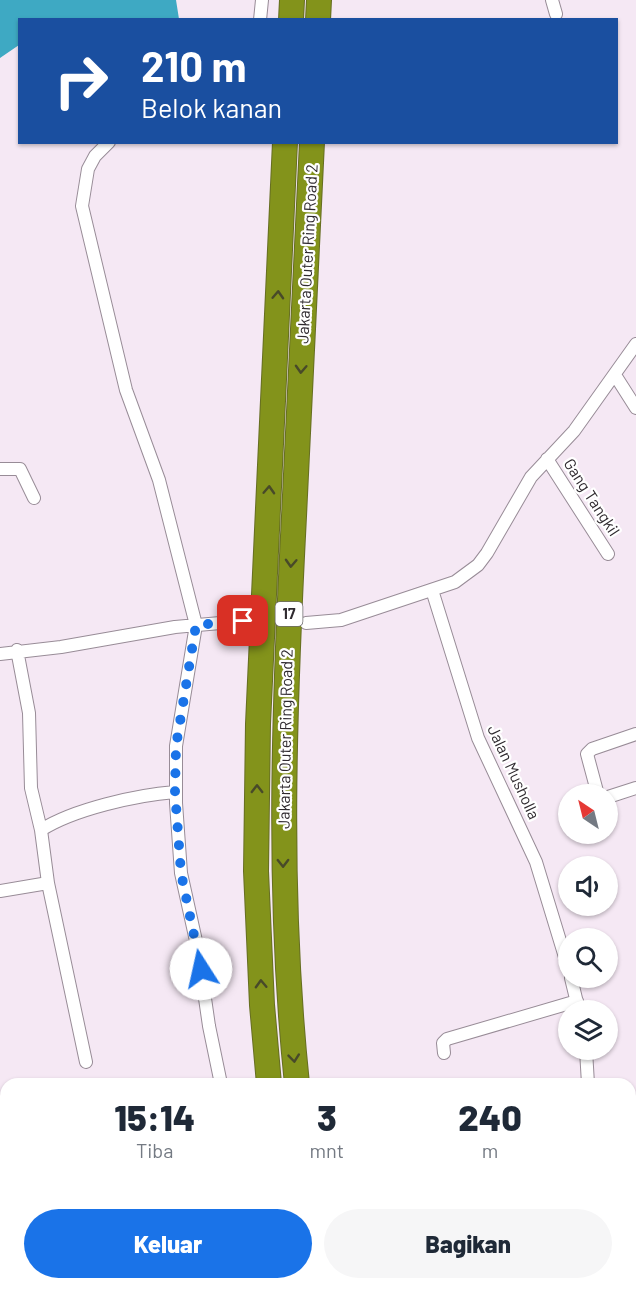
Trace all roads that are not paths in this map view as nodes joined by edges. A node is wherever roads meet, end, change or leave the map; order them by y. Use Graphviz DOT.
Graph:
graph roads {
  1 [pos="262,0"];
  2 [pos="292,0"];
  3 [pos="319,0"];
  4 [pos="552,0"];
  5 [pos="556,14"];
  6 [pos="260,18"];
  7 [pos="291,18"];
  8 [pos="318,18"];
  9 [pos="106,144"];
  10 [pos="285,144"];
  11 [pos="312,144"];
  12 [pos="636,344"];
  13 [pos="615,375"];
  14 [pos="636,408"];
  15 [pos="547,459"];
  16 [pos="0,469"];
  17 [pos="34,498"];
  18 [pos="608,554"];
  19 [pos="432,590"];
  20 [pos="243,621"];
  21 [pos="306,622"];
  22 [pos="196,625"];
  23 [pos="17,650"];
  24 [pos="0,654"];
  25 [pos="636,734"];
  26 [pos="595,784"];
  27 [pos="636,788"];
  28 [pos="175,792"];
  29 [pos="618,794"];
  30 [pos="41,830"];
  31 [pos="48,883"];
  32 [pos="0,891"];
  33 [pos="558,934"];
  34 [pos="558,1011"];
  35 [pos="444,1053"];
  36 [pos="586,1060"];
  37 [pos="86,1062"];
  38 [pos="220,1078"];
  39 [pos="268,1078"];
  40 [pos="296,1078"];
  41 [pos="587,1078"];
  1 -- 6 [label="street"];
  2 -- 7 [label="highway"];
  3 -- 8 [label="highway"];
  4 -- 5 [label="street"];
  9 -- 22 [label="street"];
  39 -- 10 [label="highway, Jakarta Outer Ring Road 2 / 17, one-way"];
  11 -- 40 [label="highway, Jakarta Outer Ring Road 2 / 17, one-way"];
  12 -- 13 [label="street"];
  13 -- 14 [label="street"];
  13 -- 15 [label="street"];
  15 -- 18 [label="street, Gang Tangkil"];
  15 -- 19 [label="street"];
  16 -- 17 [label="street"];
  19 -- 21 [label="street"];
  19 -- 33 [label="street, Jalan Musholla"];
  20 -- 22 [label="street"];
  22 -- 23 [label="street"];
  22 -- 28 [label="street"];
  23 -- 24 [label="street"];
  23 -- 30 [label="street"];
  25 -- 26 [label="street"];
  27 -- 29 [label="street"];
  28 -- 30 [label="street"];
  28 -- 38 [label="street"];
  30 -- 31 [label="street"];
  31 -- 32 [label="street"];
  31 -- 37 [label="street"];
  34 -- 35 [label="street"];
  36 -- 41 [label="street"];
}
